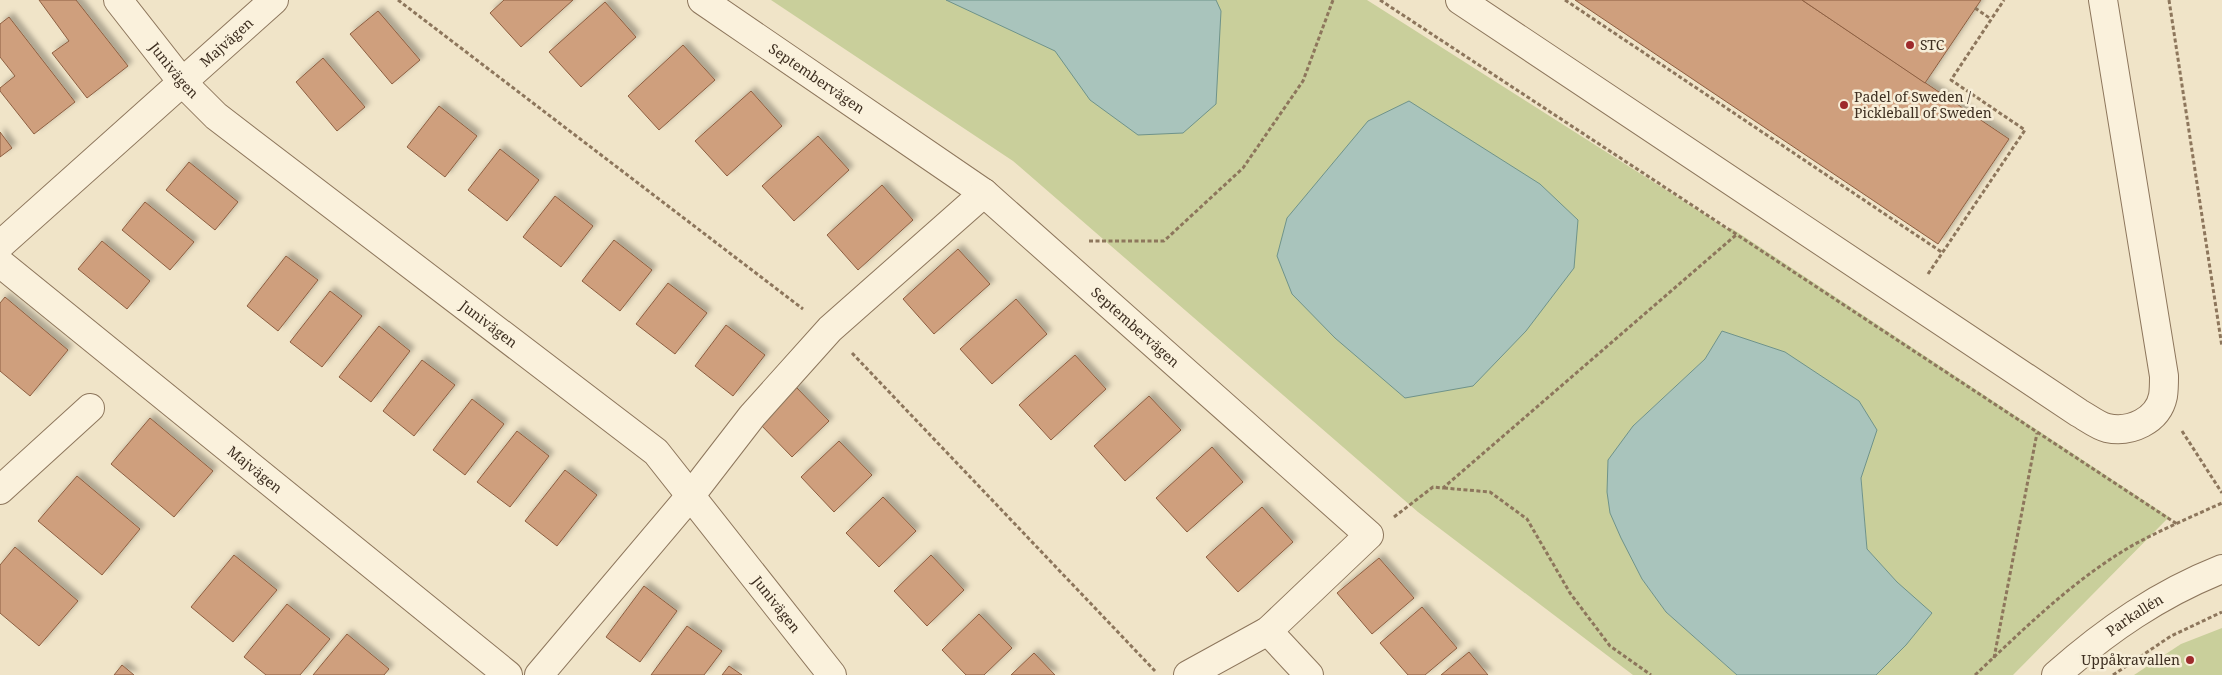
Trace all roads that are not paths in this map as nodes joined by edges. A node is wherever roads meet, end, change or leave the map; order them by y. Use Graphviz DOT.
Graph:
graph roads {
  1 [pos="118,0"];
  2 [pos="274,0"];
  3 [pos="702,0"];
  4 [pos="1460,0"];
  5 [pos="2103,0"];
  6 [pos="183,83"];
  7 [pos="984,193"];
  8 [pos="0,245"];
  9 [pos="0,263"];
  10 [pos="90,408"];
  11 [pos="0,490"];
  12 [pos="691,495"];
  13 [pos="2222,569"];
  14 [pos="1268,631"];
  15 [pos="508,675"];
  16 [pos="539,675"];
  17 [pos="832,675"];
  18 [pos="1188,675"];
  19 [pos="1310,675"];
  20 [pos="2056,675"];
  1 -- 6 [label="street, Junivägen"];
  2 -- 6 [label="street, Majvägen"];
  3 -- 7 [label="street, Septembervägen"];
  4 -- 5 [label="street"];
  6 -- 8 [label="street, Majvägen"];
  6 -- 12 [label="street, Junivägen"];
  7 -- 12 [label="street"];
  7 -- 14 [label="street, Septembervägen"];
  9 -- 15 [label="street, Majvägen"];
  10 -- 11 [label="street"];
  12 -- 16 [label="street"];
  12 -- 17 [label="street, Junivägen"];
  13 -- 20 [label="street, Parkallén"];
  14 -- 18 [label="street"];
  14 -- 19 [label="street"];
}
